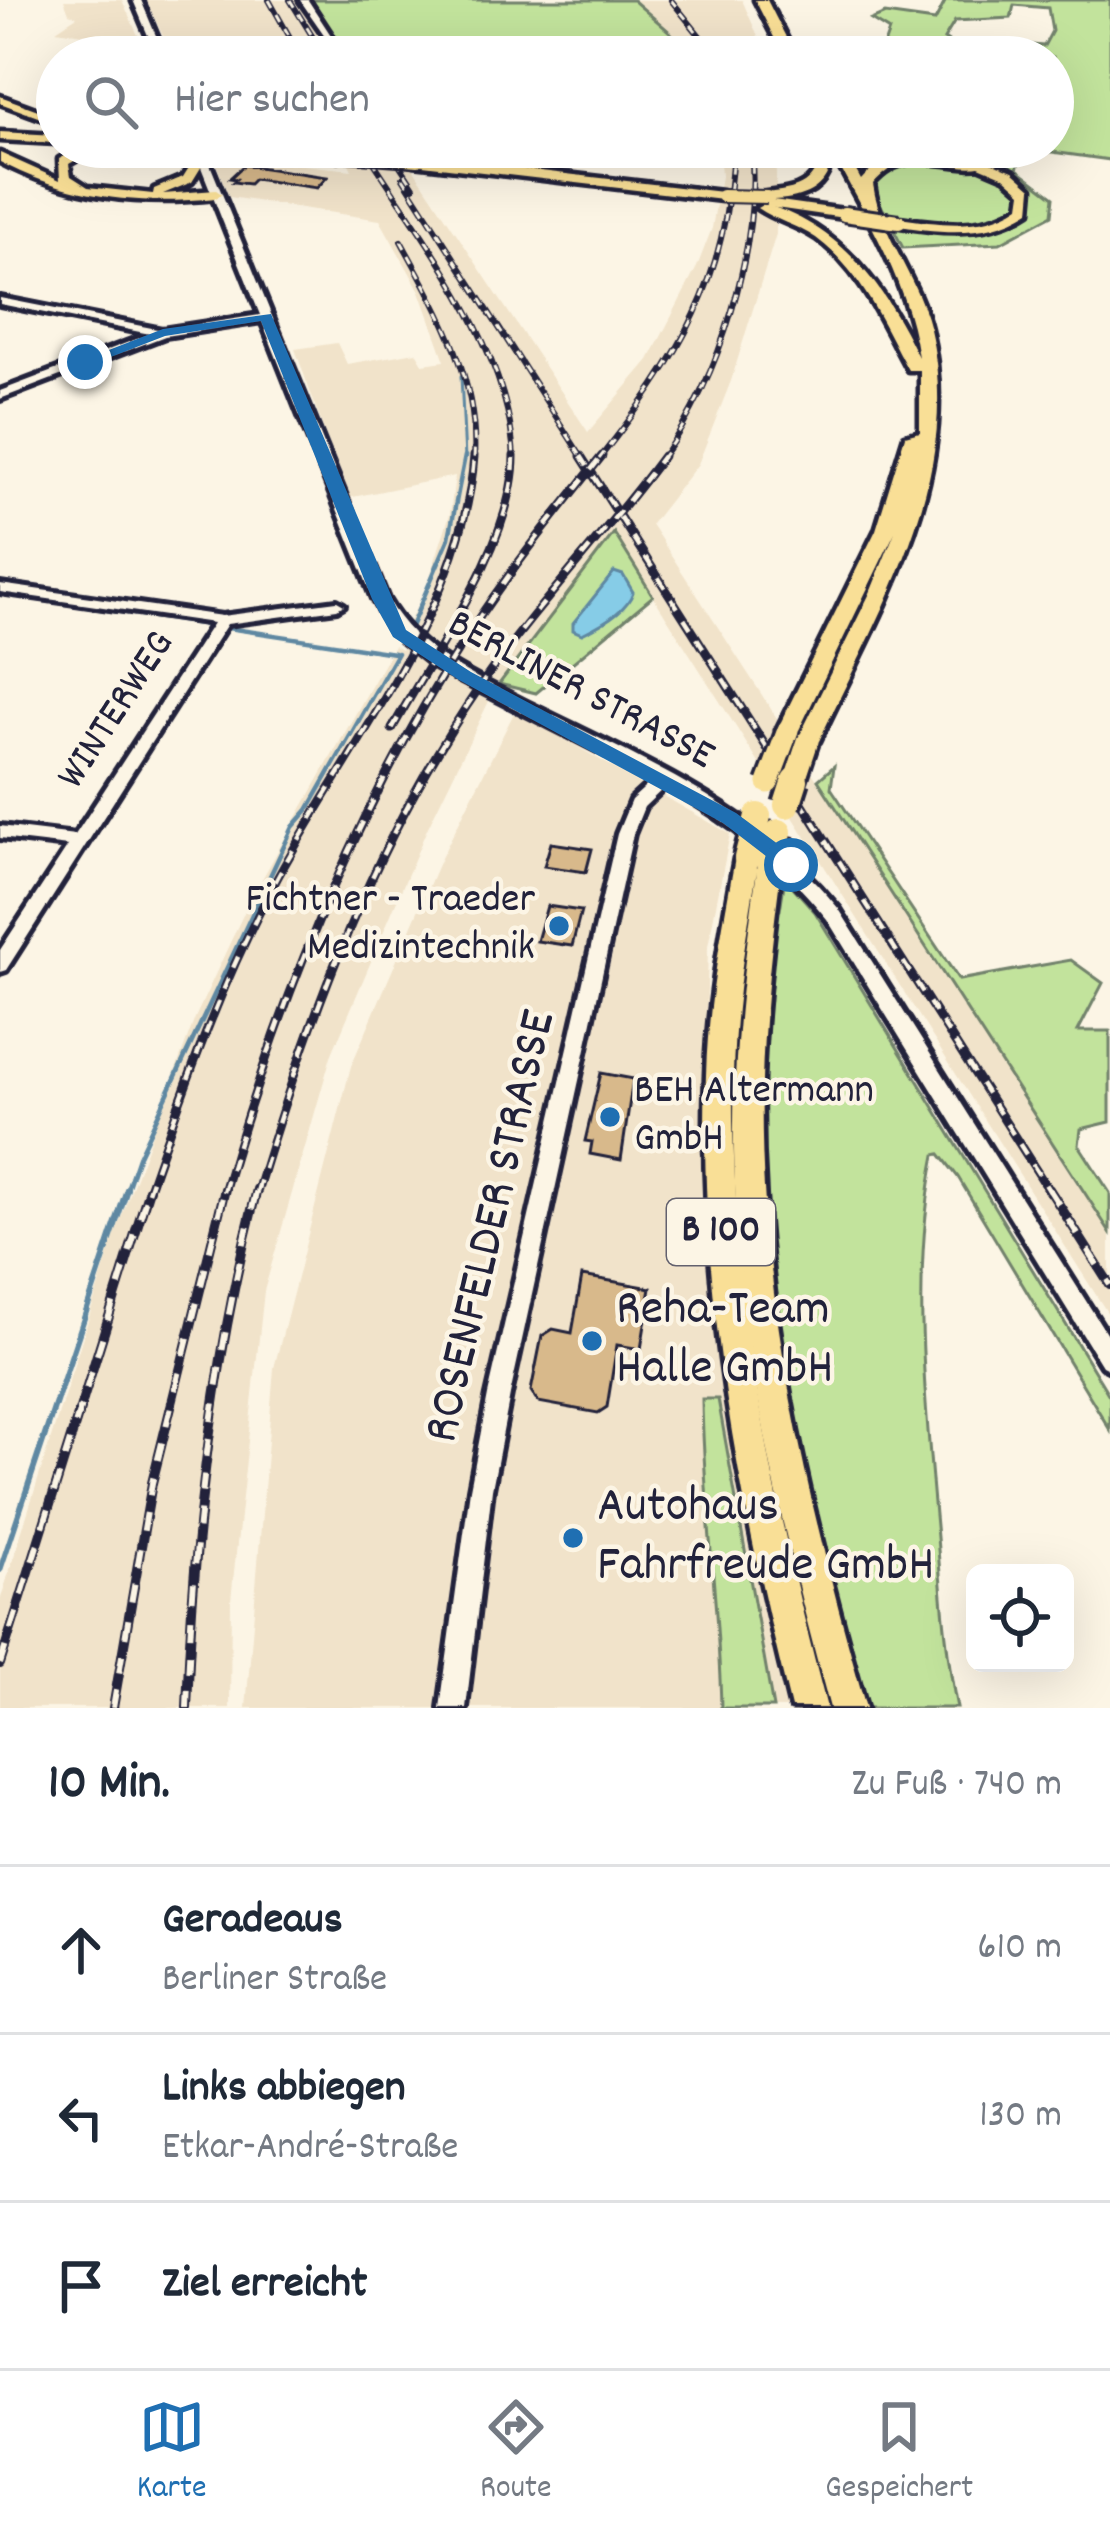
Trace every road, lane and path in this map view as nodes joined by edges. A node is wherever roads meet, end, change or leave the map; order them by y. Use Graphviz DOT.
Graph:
graph roads {
  1 [pos="137,0"];
  2 [pos="304,0"];
  3 [pos="758,0"];
  4 [pos="152,36"];
  5 [pos="329,36"];
  6 [pos="771,36"];
  7 [pos="778,36"];
  8 [pos="0,99"];
  9 [pos="36,114"];
  10 [pos="0,136"];
  11 [pos="36,138"];
  12 [pos="0,157"];
  13 [pos="62,168"];
  14 [pos="192,168"];
  15 [pos="210,168"];
  16 [pos="479,168"];
  17 [pos="819,168"];
  18 [pos="834,168"];
  19 [pos="847,168"];
  20 [pos="879,168"];
  21 [pos="995,168"];
  22 [pos="88,192"];
  23 [pos="216,194"];
  24 [pos="110,196"];
  25 [pos="722,196"];
  26 [pos="766,202"];
  27 [pos="869,210"];
  28 [pos="0,302"];
  29 [pos="266,317"];
  30 [pos="163,333"];
  31 [pos="914,366"];
  32 [pos="0,394"];
  33 [pos="0,588"];
  34 [pos="337,605"];
  35 [pos="218,624"];
  36 [pos="798,736"];
  37 [pos="663,780"];
  38 [pos="0,832"];
  39 [pos="76,841"];
  40 [pos="758,864"];
  41 [pos="0,965"];
  42 [pos="1110,1359"];
  43 [pos="453,1708"];
  44 [pos="808,1708"];
  45 [pos="848,1708"];
  1 -- 4 [label="street"];
  2 -- 5 [label="street"];
  3 -- 6 [label="highway"];
  3 -- 7 [label="highway"];
  8 -- 9 [label="main road"];
  10 -- 11 [label="main road"];
  12 -- 22 [label="main road"];
  13 -- 22 [label="main road"];
  14 -- 24 [label="main road"];
  15 -- 23 [label="street, BERLINER STRASSE"];
  16 -- 25 [label="main road, bridge"];
  17 -- 26 [label="highway"];
  18 -- 31 [label="highway, B 100"];
  19 -- 27 [label="highway, B 100"];
  20 -- 27 [label="highway"];
  21 -- 26 [label="main road, bridge"];
  22 -- 24 [label="main road"];
  23 -- 24 [label="main road"];
  23 -- 29 [label="street, BERLINER STRASSE"];
  25 -- 26 [label="highway, bridge"];
  26 -- 31 [label="highway"];
  27 -- 36 [label="highway, B 100"];
  28 -- 30 [label="street"];
  29 -- 30 [label="street"];
  29 -- 37 [label="street, BERLINER STRASSE"];
  30 -- 32 [label="street"];
  31 -- 36 [label="highway, B 100"];
  33 -- 35 [label="street"];
  34 -- 35 [label="street"];
  35 -- 39 [label="street, WINTERWEG"];
  36 -- 40 [label="highway, B 100, bridge"];
  36 -- 40 [label="highway, B 100, bridge"];
  37 -- 42 [label="street, BERLINER STRASSE"];
  37 -- 43 [label="street, ROSENFELDER STRASSE"];
  38 -- 39 [label="street"];
  39 -- 41 [label="street, WINTERWEG"];
  40 -- 44 [label="highway, B 100"];
  40 -- 45 [label="highway, B 100"];
}
